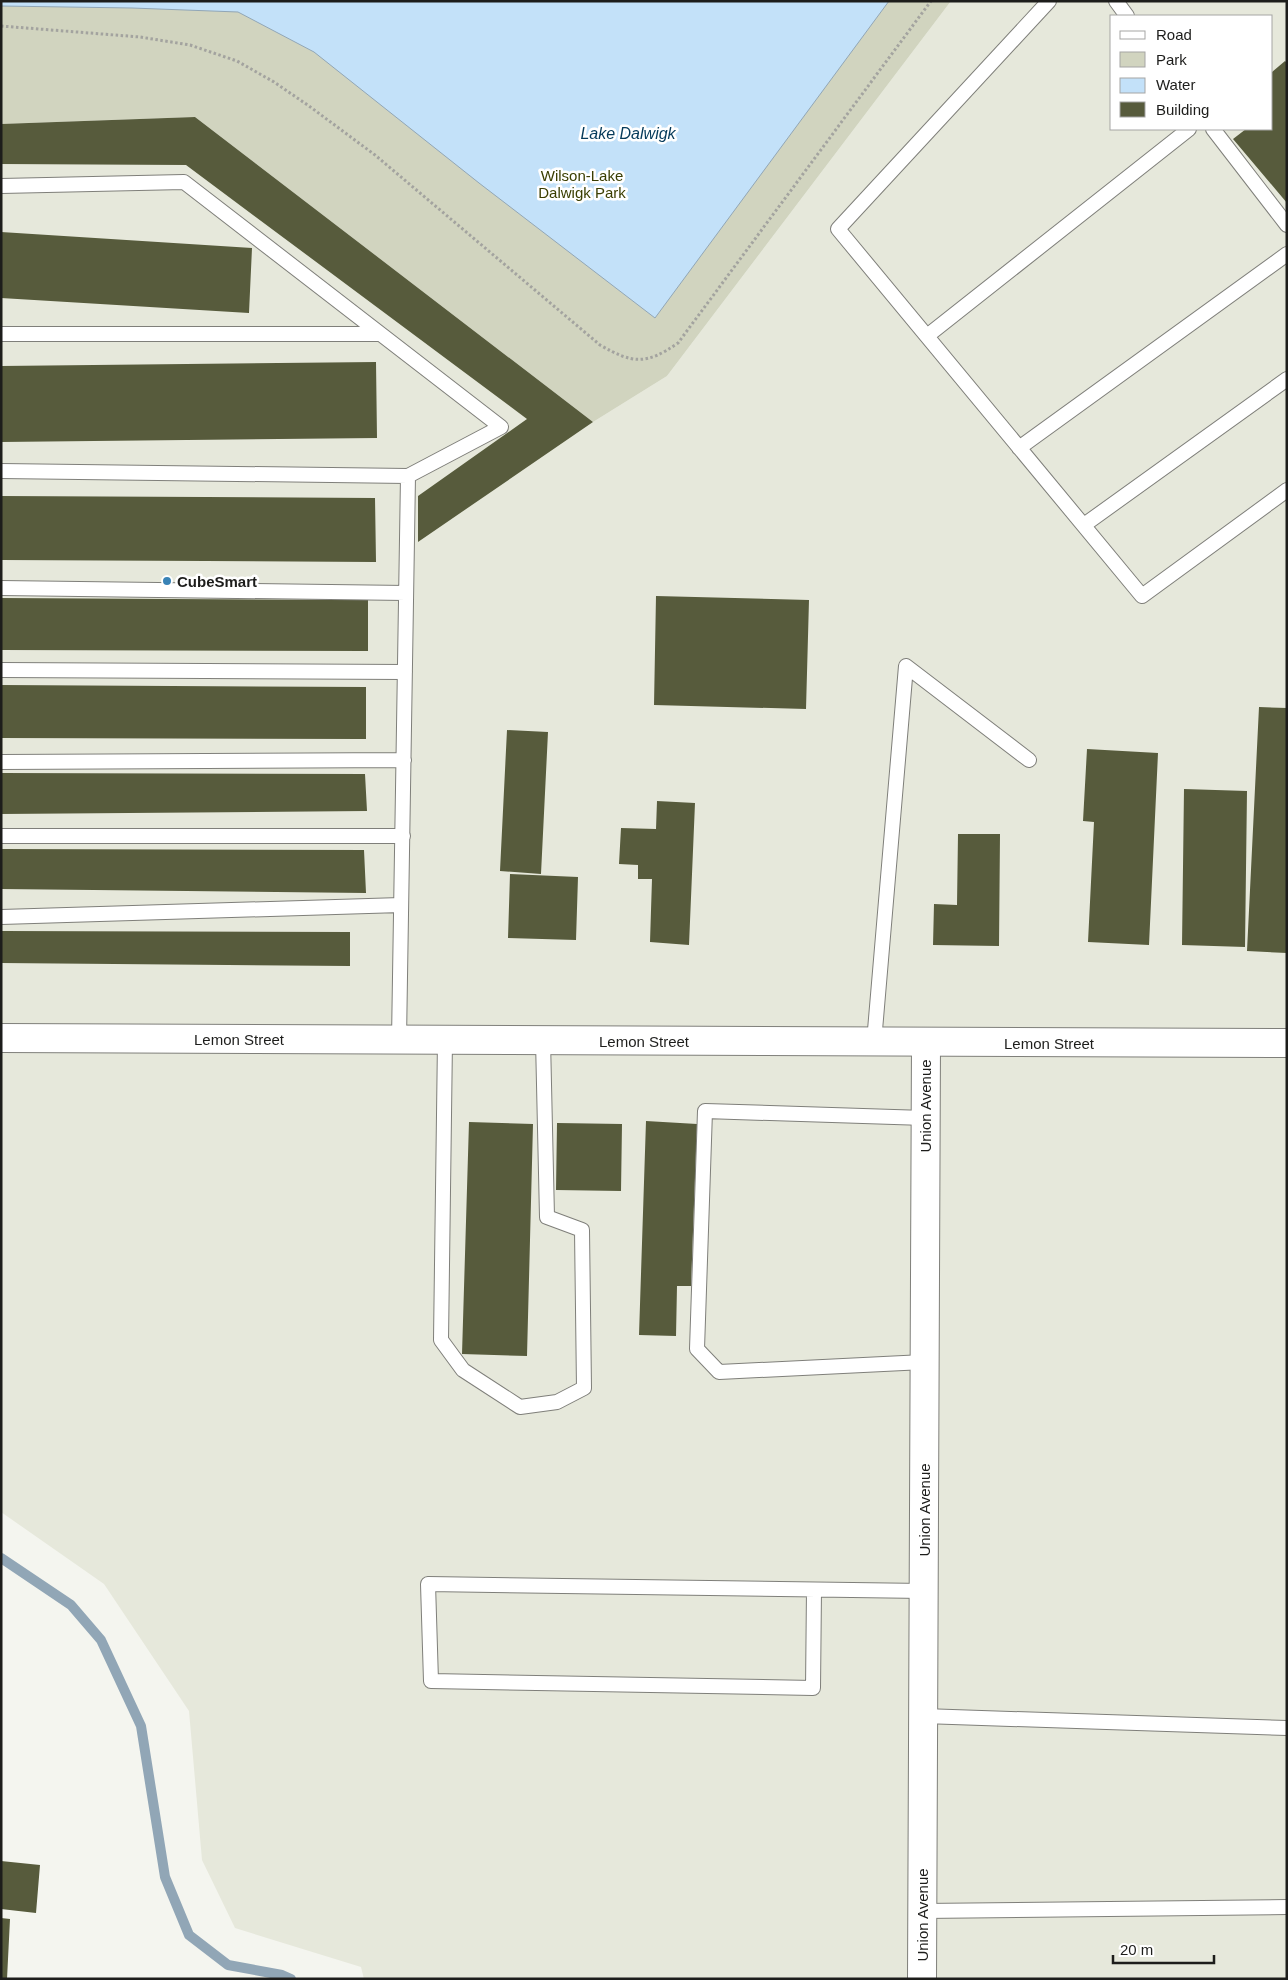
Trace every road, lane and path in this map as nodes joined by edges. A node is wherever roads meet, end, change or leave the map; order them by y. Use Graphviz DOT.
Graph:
graph roads {
  1 [pos="931,1"];
  2 [pos="1049,1"];
  3 [pos="1116,1"];
  4 [pos="1126,15"];
  5 [pos="1,26"];
  6 [pos="1188,130"];
  7 [pos="1214,130"];
  8 [pos="1,186"];
  9 [pos="1287,225"];
  10 [pos="1287,254"];
  11 [pos="1,334"];
  12 [pos="380,334"];
  13 [pos="927,336"];
  14 [pos="1287,379"];
  15 [pos="1019,448"];
  16 [pos="1,471"];
  17 [pos="408,476"];
  18 [pos="1287,490"];
  19 [pos="1084,525"];
  20 [pos="1,588"];
  21 [pos="406,592"];
  22 [pos="1,670"];
  23 [pos="405,672"];
  24 [pos="404,760"];
  25 [pos="1029,760"];
  26 [pos="1,762"];
  27 [pos="1,836"];
  28 [pos="403,836"];
  29 [pos="401,905"];
  30 [pos="1,916"];
  31 [pos="1,1038"];
  32 [pos="399,1040"];
  33 [pos="445,1040"];
  34 [pos="543,1040"];
  35 [pos="874,1042"];
  36 [pos="926,1042"];
  37 [pos="1287,1044"];
  38 [pos="925,1118"];
  39 [pos="924,1362"];
  40 [pos="814,1590"];
  41 [pos="924,1592"];
  42 [pos="923,1716"];
  43 [pos="1287,1728"];
  44 [pos="1287,1906"];
  45 [pos="922,1911"];
  46 [pos="922,1979"];
  1 -- 5 [label="path"];
  2 -- 13 [label="lane"];
  3 -- 4 [label="lane"];
  6 -- 13 [label="lane"];
  7 -- 9 [label="lane"];
  8 -- 12 [label="lane"];
  10 -- 15 [label="lane"];
  11 -- 12 [label="lane"];
  12 -- 17 [label="lane"];
  13 -- 15 [label="lane"];
  14 -- 19 [label="lane"];
  15 -- 19 [label="lane"];
  16 -- 17 [label="lane"];
  17 -- 21 [label="lane"];
  18 -- 19 [label="lane"];
  20 -- 21 [label="lane"];
  21 -- 23 [label="lane"];
  22 -- 23 [label="lane"];
  23 -- 24 [label="lane"];
  24 -- 26 [label="lane"];
  24 -- 28 [label="lane"];
  25 -- 35 [label="lane"];
  27 -- 28 [label="lane"];
  28 -- 29 [label="lane"];
  29 -- 30 [label="lane"];
  29 -- 32 [label="lane"];
  31 -- 32 [label="street, Lemon Street"];
  32 -- 33 [label="street, Lemon Street"];
  33 -- 34 [label="street, Lemon Street"];
  33 -- 34 [label="lane"];
  34 -- 35 [label="street, Lemon Street"];
  35 -- 36 [label="street, Lemon Street"];
  36 -- 37 [label="street, Lemon Street"];
  36 -- 38 [label="street, Union Avenue"];
  38 -- 39 [label="street, Union Avenue"];
  38 -- 39 [label="lane"];
  39 -- 41 [label="street, Union Avenue"];
  40 -- 40 [label="lane"];
  40 -- 41 [label="lane"];
  41 -- 42 [label="street, Union Avenue"];
  42 -- 43 [label="lane"];
  42 -- 45 [label="street, Union Avenue"];
  44 -- 45 [label="lane"];
  45 -- 46 [label="street, Union Avenue"];
}
